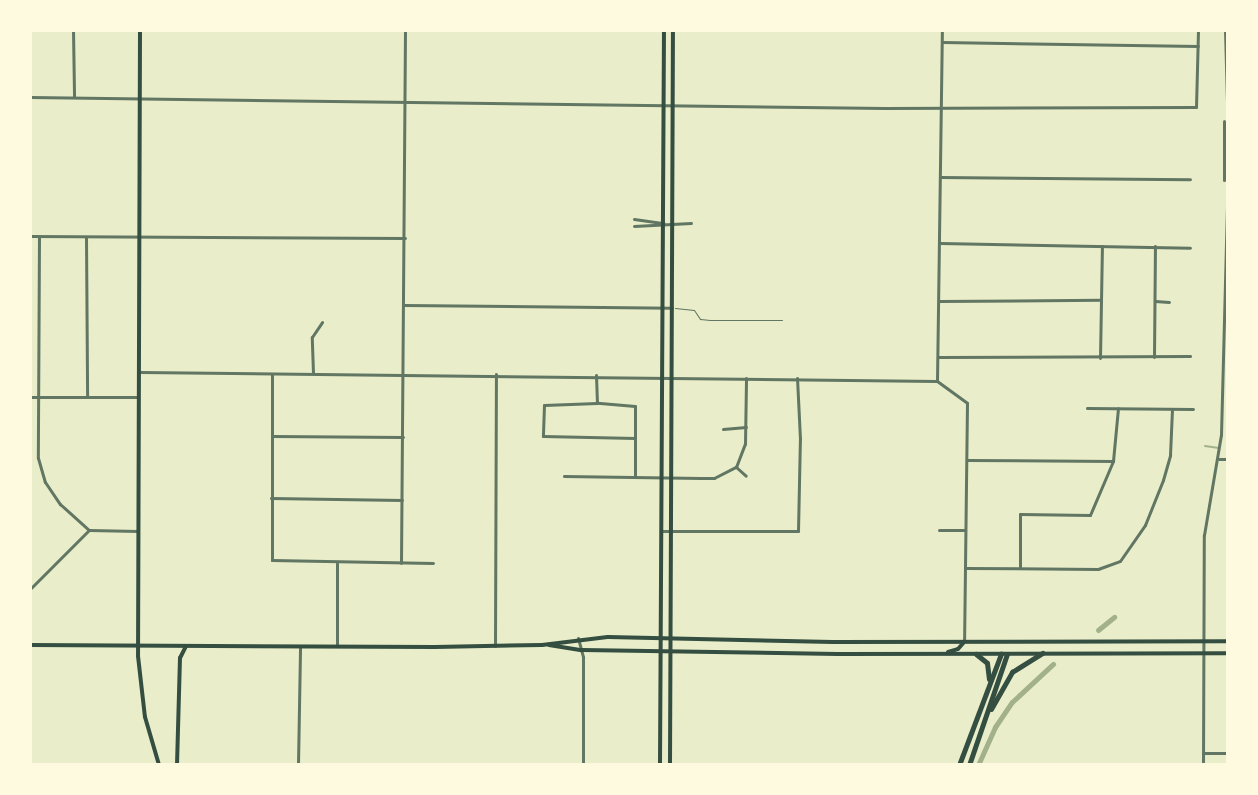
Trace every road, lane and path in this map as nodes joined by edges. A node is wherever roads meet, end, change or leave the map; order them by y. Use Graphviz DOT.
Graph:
graph roads {
  1 [pos="73,30"];
  2 [pos="140,30"];
  3 [pos="405,30"];
  4 [pos="670,30"];
  5 [pos="942,30"];
  6 [pos="1198,30"];
  7 [pos="1225,30"];
  8 [pos="942,42"];
  9 [pos="1198,46"];
  10 [pos="30,97"];
  11 [pos="74,97"];
  12 [pos="140,98"];
  13 [pos="405,102"];
  14 [pos="664,106"];
  15 [pos="674,106"];
  16 [pos="941,109"];
  17 [pos="1227,113"];
  18 [pos="1228,136"];
  19 [pos="1228,144"];
  20 [pos="1228,161"];
  21 [pos="1228,171"];
  22 [pos="940,177"];
  23 [pos="1190,179"];
  24 [pos="1225,184"];
  25 [pos="634,219"];
  26 [pos="669,223"];
  27 [pos="691,223"];
  28 [pos="634,226"];
  29 [pos="30,236"];
  30 [pos="39,236"];
  31 [pos="86,236"];
  32 [pos="140,236"];
  33 [pos="405,238"];
  34 [pos="940,243"];
  35 [pos="1102,246"];
  36 [pos="1155,246"];
  37 [pos="1190,248"];
  38 [pos="1101,300"];
  39 [pos="939,301"];
  40 [pos="1155,301"];
  41 [pos="1169,302"];
  42 [pos="404,305"];
  43 [pos="663,308"];
  44 [pos="673,308"];
  45 [pos="1226,316"];
  46 [pos="782,320"];
  47 [pos="322,322"];
  48 [pos="1190,356"];
  49 [pos="938,357"];
  50 [pos="1154,357"];
  51 [pos="1100,358"];
  52 [pos="140,372"];
  53 [pos="272,373"];
  54 [pos="313,373"];
  55 [pos="403,374"];
  56 [pos="496,374"];
  57 [pos="596,375"];
  58 [pos="663,376"];
  59 [pos="672,377"];
  60 [pos="746,378"];
  61 [pos="797,378"];
  62 [pos="937,381"];
  63 [pos="30,397"];
  64 [pos="38,397"];
  65 [pos="87,397"];
  66 [pos="140,397"];
  67 [pos="597,403"];
  68 [pos="1087,408"];
  69 [pos="1118,408"];
  70 [pos="1172,409"];
  71 [pos="1193,409"];
  72 [pos="746,427"];
  73 [pos="723,429"];
  74 [pos="272,436"];
  75 [pos="403,437"];
  76 [pos="635,438"];
  77 [pos="1219,459"];
  78 [pos="1228,459"];
  79 [pos="967,460"];
  80 [pos="1113,461"];
  81 [pos="736,467"];
  82 [pos="564,476"];
  83 [pos="746,476"];
  84 [pos="635,477"];
  85 [pos="663,478"];
  86 [pos="672,478"];
  87 [pos="271,498"];
  88 [pos="402,500"];
  89 [pos="89,530"];
  90 [pos="939,530"];
  91 [pos="965,530"];
  92 [pos="139,531"];
  93 [pos="661,531"];
  94 [pos="672,531"];
  95 [pos="337,563"];
  96 [pos="401,563"];
  97 [pos="433,563"];
  98 [pos="965,568"];
  99 [pos="1020,568"];
  100 [pos="30,589"];
  101 [pos="578,638"];
  102 [pos="658,638"];
  103 [pos="670,638"];
  104 [pos="791,640"];
  105 [pos="806,641"];
  106 [pos="1122,641"];
  107 [pos="1202,641"];
  108 [pos="1228,641"];
  109 [pos="877,642"];
  110 [pos="928,642"];
  111 [pos="964,642"];
  112 [pos="1006,642"];
  113 [pos="30,645"];
  114 [pos="542,645"];
  115 [pos="138,646"];
  116 [pos="186,646"];
  117 [pos="300,646"];
  118 [pos="337,646"];
  119 [pos="495,646"];
  120 [pos="582,650"];
  121 [pos="658,650"];
  122 [pos="670,650"];
  123 [pos="793,652"];
  124 [pos="1122,652"];
  125 [pos="806,653"];
  126 [pos="1042,653"];
  127 [pos="1202,653"];
  128 [pos="1228,653"];
  129 [pos="885,654"];
  130 [pos="929,654"];
  131 [pos="938,654"];
  132 [pos="976,654"];
  133 [pos="1004,654"];
  134 [pos="988,687"];
  135 [pos="983,725"];
  136 [pos="1203,753"];
  137 [pos="1228,753"];
  138 [pos="159,765"];
  139 [pos="177,765"];
  140 [pos="298,765"];
  141 [pos="583,765"];
  142 [pos="660,765"];
  143 [pos="670,765"];
  144 [pos="959,765"];
  145 [pos="969,765"];
  146 [pos="1203,765"];
  1 -- 11 [label="street"];
  2 -- 12 [label="main road"];
  3 -- 13 [label="street"];
  4 -- 14 [label="main road"];
  4 -- 15 [label="main road"];
  5 -- 8 [label="street"];
  6 -- 9 [label="street"];
  7 -- 17 [label="street"];
  8 -- 9 [label="street"];
  8 -- 16 [label="street"];
  9 -- 16 [label="street"];
  10 -- 11 [label="street"];
  11 -- 12 [label="street"];
  12 -- 13 [label="street"];
  12 -- 32 [label="main road"];
  13 -- 14 [label="street"];
  13 -- 33 [label="street"];
  14 -- 15 [label="street"];
  14 -- 26 [label="main road"];
  15 -- 16 [label="street"];
  15 -- 26 [label="main road"];
  16 -- 22 [label="street"];
  17 -- 18 [label="street"];
  17 -- 24 [label="street"];
  19 -- 20 [label="street"];
  21 -- 24 [label="street"];
  22 -- 23 [label="street"];
  22 -- 34 [label="street"];
  24 -- 45 [label="street"];
  25 -- 26 [label="street"];
  26 -- 27 [label="street"];
  26 -- 28 [label="street"];
  26 -- 43 [label="main road"];
  26 -- 44 [label="main road"];
  29 -- 30 [label="street"];
  30 -- 31 [label="street"];
  30 -- 64 [label="street"];
  31 -- 32 [label="street"];
  31 -- 65 [label="street"];
  32 -- 33 [label="street"];
  32 -- 52 [label="main road"];
  33 -- 42 [label="street"];
  34 -- 35 [label="street"];
  34 -- 39 [label="street"];
  35 -- 36 [label="street"];
  35 -- 38 [label="street"];
  36 -- 37 [label="street"];
  36 -- 40 [label="street"];
  38 -- 39 [label="street"];
  38 -- 51 [label="street"];
  39 -- 49 [label="street"];
  40 -- 41 [label="street"];
  40 -- 50 [label="street"];
  42 -- 43 [label="street"];
  42 -- 55 [label="street"];
  43 -- 44 [label="street"];
  43 -- 58 [label="main road"];
  44 -- 46 [label="lane"];
  44 -- 59 [label="main road"];
  45 -- 77 [label="street"];
  47 -- 54 [label="street"];
  48 -- 50 [label="street"];
  49 -- 51 [label="street"];
  49 -- 62 [label="street"];
  50 -- 51 [label="street"];
  52 -- 53 [label="street"];
  52 -- 66 [label="main road"];
  53 -- 54 [label="street"];
  53 -- 74 [label="street"];
  54 -- 55 [label="street"];
  55 -- 56 [label="street"];
  55 -- 75 [label="street"];
  56 -- 57 [label="street"];
  56 -- 119 [label="street"];
  57 -- 58 [label="street"];
  57 -- 67 [label="street"];
  58 -- 59 [label="street"];
  58 -- 85 [label="main road"];
  59 -- 60 [label="street"];
  59 -- 86 [label="main road"];
  60 -- 61 [label="street"];
  60 -- 72 [label="street"];
  61 -- 62 [label="street"];
  61 -- 94 [label="street"];
  62 -- 79 [label="street"];
  63 -- 64 [label="street"];
  64 -- 65 [label="street"];
  64 -- 89 [label="street"];
  65 -- 66 [label="street"];
  66 -- 92 [label="main road"];
  67 -- 76 [label="street"];
  67 -- 76 [label="street"];
  68 -- 69 [label="street"];
  69 -- 70 [label="street"];
  69 -- 80 [label="street"];
  70 -- 71 [label="street"];
  70 -- 99 [label="street"];
  72 -- 73 [label="street"];
  72 -- 81 [label="street"];
  74 -- 75 [label="street"];
  74 -- 87 [label="street"];
  75 -- 88 [label="street"];
  76 -- 84 [label="street"];
  77 -- 78 [label="street"];
  77 -- 107 [label="street"];
  79 -- 80 [label="street"];
  79 -- 91 [label="street"];
  80 -- 99 [label="street"];
  81 -- 83 [label="street"];
  81 -- 86 [label="street"];
  82 -- 84 [label="street"];
  84 -- 85 [label="street"];
  85 -- 86 [label="street"];
  85 -- 93 [label="main road"];
  86 -- 94 [label="main road"];
  87 -- 88 [label="street"];
  87 -- 95 [label="street"];
  88 -- 96 [label="street"];
  89 -- 92 [label="street"];
  89 -- 100 [label="street"];
  90 -- 91 [label="street"];
  91 -- 98 [label="street"];
  92 -- 115 [label="main road"];
  93 -- 94 [label="street"];
  93 -- 102 [label="main road"];
  94 -- 103 [label="main road"];
  95 -- 96 [label="street"];
  95 -- 118 [label="street"];
  96 -- 97 [label="street"];
  98 -- 99 [label="street"];
  98 -- 111 [label="street"];
  101 -- 102 [label="main road"];
  101 -- 114 [label="main road"];
  101 -- 120 [label="street"];
  102 -- 103 [label="main road"];
  102 -- 121 [label="main road"];
  103 -- 104 [label="main road"];
  103 -- 122 [label="main road"];
  104 -- 105 [label="main road"];
  104 -- 123 [label="main road"];
  105 -- 109 [label="main road"];
  105 -- 125 [label="main road"];
  106 -- 107 [label="main road"];
  106 -- 112 [label="main road"];
  106 -- 124 [label="main road"];
  107 -- 108 [label="main road"];
  107 -- 127 [label="street"];
  109 -- 110 [label="main road"];
  109 -- 129 [label="main road"];
  110 -- 111 [label="main road"];
  110 -- 130 [label="main road"];
  111 -- 112 [label="main road"];
  111 -- 131 [label="main road"];
  112 -- 133 [label="main road"];
  113 -- 115 [label="main road"];
  114 -- 119 [label="main road"];
  114 -- 120 [label="main road"];
  115 -- 116 [label="main road"];
  115 -- 138 [label="main road"];
  116 -- 117 [label="main road"];
  116 -- 139 [label="main road"];
  117 -- 118 [label="main road"];
  117 -- 140 [label="street"];
  118 -- 119 [label="main road"];
  120 -- 121 [label="main road"];
  120 -- 141 [label="street"];
  121 -- 122 [label="main road"];
  121 -- 142 [label="main road"];
  122 -- 123 [label="main road"];
  122 -- 143 [label="main road"];
  123 -- 125 [label="main road"];
  124 -- 126 [label="main road"];
  124 -- 127 [label="main road"];
  125 -- 129 [label="main road"];
  126 -- 133 [label="main road"];
  126 -- 135 [label="highway"];
  127 -- 128 [label="main road"];
  127 -- 136 [label="street"];
  129 -- 130 [label="main road"];
  130 -- 131 [label="main road"];
  131 -- 132 [label="main road"];
  132 -- 133 [label="main road"];
  132 -- 134 [label="highway"];
  133 -- 134 [label="highway"];
  133 -- 135 [label="highway"];
  134 -- 144 [label="highway"];
  135 -- 145 [label="highway"];
  136 -- 137 [label="street"];
  136 -- 146 [label="street"];
}
